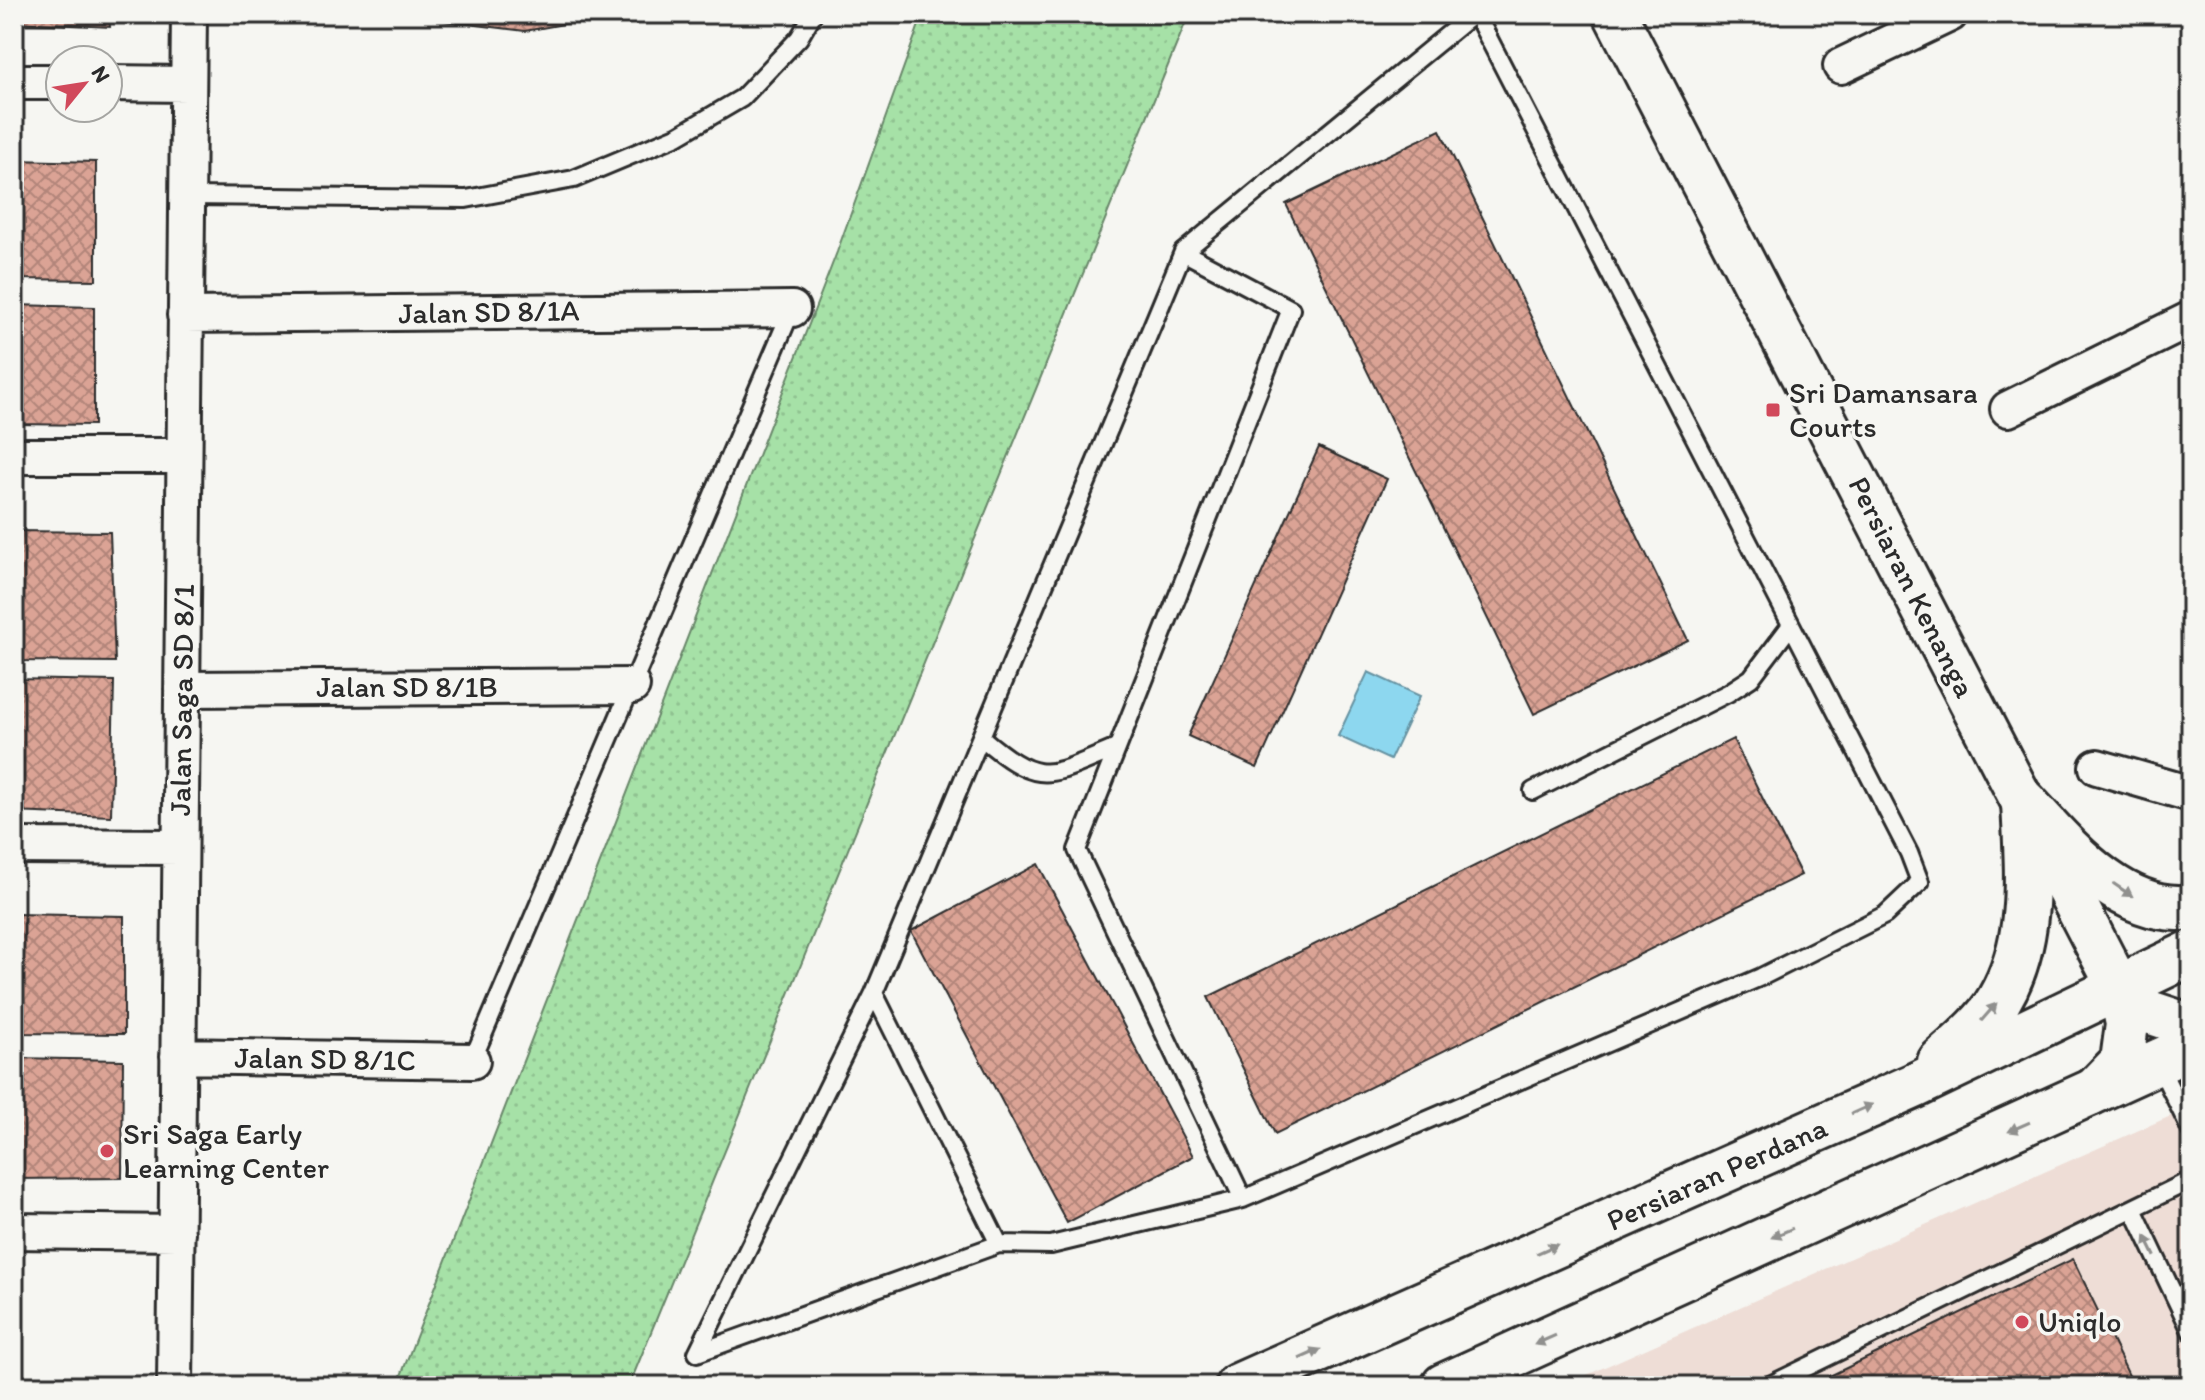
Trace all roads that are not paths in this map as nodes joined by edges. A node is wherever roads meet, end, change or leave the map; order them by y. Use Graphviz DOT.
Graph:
graph roads {
  1 [pos="189,14"];
  2 [pos="813,14"];
  3 [pos="1474,14"];
  4 [pos="1615,14"];
  5 [pos="1950,14"];
  6 [pos="1841,66"];
  7 [pos="14,82"];
  8 [pos="44,82"];
  9 [pos="124,83"];
  10 [pos="187,84"];
  11 [pos="186,196"];
  12 [pos="1183,252"];
  13 [pos="792,309"];
  14 [pos="185,315"];
  15 [pos="2191,319"];
  16 [pos="2008,409"];
  17 [pos="14,456"];
  18 [pos="184,456"];
  19 [pos="1791,625"];
  20 [pos="632,686"];
  21 [pos="182,689"];
  22 [pos="981,737"];
  23 [pos="1117,748"];
  24 [pos="2097,767"];
  25 [pos="1533,791"];
  26 [pos="2191,794"];
  27 [pos="2024,802"];
  28 [pos="14,846"];
  29 [pos="180,847"];
  30 [pos="2191,907"];
  31 [pos="2191,953"];
  32 [pos="2120,990"];
  33 [pos="874,993"];
  34 [pos="2191,1026"];
  35 [pos="2175,1055"];
  36 [pos="178,1056"];
  37 [pos="472,1061"];
  38 [pos="1914,1086"];
  39 [pos="2090,1094"];
  40 [pos="2191,1131"];
  41 [pos="2191,1180"];
  42 [pos="1243,1199"];
  43 [pos="2134,1211"];
  44 [pos="14,1231"];
  45 [pos="177,1233"];
  46 [pos="999,1244"];
  47 [pos="2191,1331"];
  48 [pos="175,1386"];
  49 [pos="1238,1386"];
  50 [pos="1444,1386"];
  51 [pos="1768,1386"];
  1 -- 10 [label="street, Jalan Saga SD 8/1"];
  2 -- 11 [label="lane"];
  3 -- 12 [label="lane"];
  3 -- 19 [label="lane"];
  4 -- 27 [label="street, Persiaran Kenanga"];
  5 -- 6 [label="street"];
  7 -- 8 [label="street"];
  9 -- 10 [label="street"];
  10 -- 11 [label="street, Jalan Saga SD 8/1"];
  11 -- 14 [label="street, Jalan Saga SD 8/1"];
  12 -- 22 [label="lane"];
  12 -- 23 [label="lane"];
  13 -- 14 [label="street, Jalan SD 8/1A"];
  13 -- 20 [label="lane"];
  14 -- 18 [label="street, Jalan Saga SD 8/1"];
  15 -- 16 [label="street"];
  17 -- 18 [label="street"];
  18 -- 21 [label="street, Jalan Saga SD 8/1"];
  19 -- 25 [label="lane"];
  19 -- 42 [label="lane"];
  20 -- 21 [label="street, Jalan SD 8/1B"];
  20 -- 37 [label="lane"];
  21 -- 29 [label="street, Jalan Saga SD 8/1"];
  22 -- 23 [label="lane"];
  22 -- 33 [label="lane"];
  23 -- 42 [label="lane"];
  24 -- 26 [label="street"];
  27 -- 30 [label="main road, one-way"];
  27 -- 32 [label="street, Persiaran Kenanga"];
  38 -- 27 [label="main road, one-way"];
  28 -- 29 [label="street"];
  29 -- 36 [label="street, Jalan Saga SD 8/1"];
  31 -- 32 [label="main road, Persiaran Perdana"];
  32 -- 34 [label="street, Persiaran Kenanga"];
  32 -- 38 [label="main road, Persiaran Perdana"];
  32 -- 39 [label="street, Persiaran Kenanga"];
  33 -- 46 [label="lane"];
  33 -- 46 [label="lane"];
  35 -- 39 [label="main road"];
  35 -- 40 [label="lane"];
  36 -- 37 [label="street, Jalan SD 8/1C"];
  36 -- 45 [label="street, Jalan Saga SD 8/1"];
  49 -- 38 [label="main road, Persiaran Perdana, one-way"];
  39 -- 50 [label="main road, one-way"];
  41 -- 43 [label="lane"];
  42 -- 46 [label="lane"];
  47 -- 43 [label="lane, one-way"];
  43 -- 51 [label="lane"];
  44 -- 45 [label="street"];
  45 -- 48 [label="street, Jalan Saga SD 8/1"];
}
